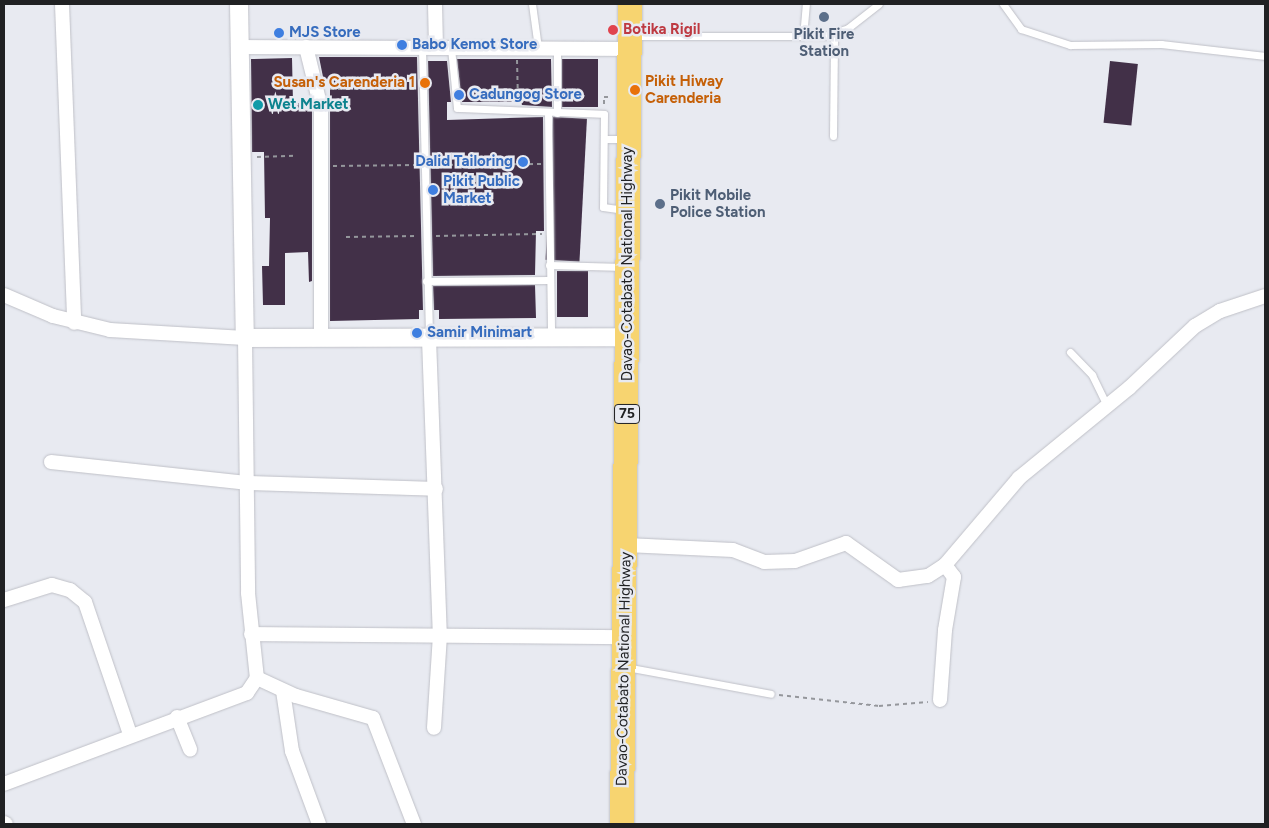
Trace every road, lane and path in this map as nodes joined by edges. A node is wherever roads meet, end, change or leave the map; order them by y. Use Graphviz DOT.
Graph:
graph roads {
  1 [pos="62,4"];
  2 [pos="239,4"];
  3 [pos="435,4"];
  4 [pos="532,4"];
  5 [pos="630,4"];
  6 [pos="806,4"];
  7 [pos="880,4"];
  8 [pos="1003,4"];
  9 [pos="834,34"];
  10 [pos="803,37"];
  11 [pos="630,42"];
  12 [pos="239,47"];
  13 [pos="306,47"];
  14 [pos="422,48"];
  15 [pos="436,48"];
  16 [pos="450,48"];
  17 [pos="517,48"];
  18 [pos="538,48"];
  19 [pos="558,49"];
  20 [pos="1265,56"];
  21 [pos="316,89"];
  22 [pos="422,89"];
  23 [pos="518,113"];
  24 [pos="548,113"];
  25 [pos="557,113"];
  26 [pos="833,136"];
  27 [pos="604,139"];
  28 [pos="629,139"];
  29 [pos="295,156"];
  30 [pos="240,157"];
  31 [pos="627,210"];
  32 [pos="549,234"];
  33 [pos="425,236"];
  34 [pos="346,237"];
  35 [pos="549,265"];
  36 [pos="627,267"];
  37 [pos="549,280"];
  38 [pos="426,281"];
  39 [pos="4,295"];
  40 [pos="1265,296"];
  41 [pos="74,323"];
  42 [pos="627,337"];
  43 [pos="245,338"];
  44 [pos="551,338"];
  45 [pos="321,339"];
  46 [pos="430,339"];
  47 [pos="1070,352"];
  48 [pos="1107,406"];
  49 [pos="51,462"];
  50 [pos="249,483"];
  51 [pos="436,489"];
  52 [pos="626,545"];
  53 [pos="945,565"];
  54 [pos="4,600"];
  55 [pos="250,634"];
  56 [pos="440,634"];
  57 [pos="624,637"];
  58 [pos="624,666"];
  59 [pos="258,678"];
  60 [pos="283,691"];
  61 [pos="771,694"];
  62 [pos="940,700"];
  63 [pos="177,717"];
  64 [pos="434,728"];
  65 [pos="130,734"];
  66 [pos="190,749"];
  67 [pos="4,784"];
  68 [pos="319,824"];
  69 [pos="414,824"];
  70 [pos="622,824"];
  1 -- 41 [label="street"];
  2 -- 12 [label="street"];
  3 -- 15 [label="street"];
  4 -- 18 [label="lane"];
  5 -- 11 [label="highway, Davao-Cotabato National Highway / 75"];
  6 -- 10 [label="lane"];
  7 -- 9 [label="lane"];
  8 -- 20 [label="lane"];
  9 -- 10 [label="lane"];
  9 -- 26 [label="lane"];
  10 -- 11 [label="lane"];
  11 -- 19 [label="street"];
  11 -- 28 [label="highway, Davao-Cotabato National Highway / 75"];
  12 -- 13 [label="street"];
  12 -- 30 [label="street"];
  13 -- 14 [label="street"];
  13 -- 21 [label="street"];
  14 -- 15 [label="street"];
  14 -- 22 [label="lane"];
  15 -- 16 [label="street"];
  16 -- 17 [label="street"];
  16 -- 23 [label="lane"];
  17 -- 18 [label="street"];
  17 -- 23 [label="path"];
  18 -- 19 [label="street"];
  19 -- 25 [label="lane"];
  21 -- 22 [label="path"];
  21 -- 45 [label="street"];
  22 -- 33 [label="lane"];
  23 -- 24 [label="lane"];
  24 -- 25 [label="lane"];
  24 -- 32 [label="lane"];
  25 -- 27 [label="lane"];
  27 -- 28 [label="lane"];
  27 -- 31 [label="lane"];
  28 -- 31 [label="highway, Davao-Cotabato National Highway / 75"];
  29 -- 30 [label="path"];
  30 -- 43 [label="street"];
  31 -- 36 [label="highway, Davao-Cotabato National Highway / 75"];
  32 -- 33 [label="path"];
  32 -- 35 [label="lane"];
  33 -- 34 [label="path"];
  33 -- 38 [label="lane"];
  35 -- 36 [label="lane"];
  35 -- 37 [label="lane"];
  36 -- 42 [label="highway, Davao-Cotabato National Highway / 75"];
  37 -- 38 [label="lane"];
  37 -- 44 [label="lane"];
  38 -- 46 [label="lane"];
  39 -- 41 [label="street"];
  40 -- 48 [label="street"];
  41 -- 43 [label="street"];
  42 -- 44 [label="street"];
  42 -- 52 [label="highway, Davao-Cotabato National Highway / 75"];
  43 -- 45 [label="street"];
  43 -- 50 [label="street"];
  44 -- 46 [label="street"];
  45 -- 46 [label="street"];
  46 -- 51 [label="street"];
  47 -- 48 [label="lane"];
  48 -- 53 [label="street"];
  49 -- 50 [label="street"];
  50 -- 51 [label="street"];
  50 -- 55 [label="street"];
  51 -- 56 [label="street"];
  52 -- 53 [label="street"];
  52 -- 57 [label="highway, Davao-Cotabato National Highway / 75"];
  53 -- 62 [label="street"];
  54 -- 65 [label="street"];
  55 -- 56 [label="street"];
  55 -- 59 [label="street"];
  56 -- 57 [label="street"];
  56 -- 64 [label="street"];
  57 -- 58 [label="highway, Davao-Cotabato National Highway / 75"];
  58 -- 61 [label="lane"];
  58 -- 70 [label="highway, Davao-Cotabato National Highway / 75"];
  59 -- 60 [label="street"];
  59 -- 63 [label="street"];
  60 -- 68 [label="street"];
  60 -- 69 [label="street"];
  61 -- 62 [label="path"];
  63 -- 65 [label="street"];
  63 -- 66 [label="street"];
  65 -- 67 [label="street"];
}
